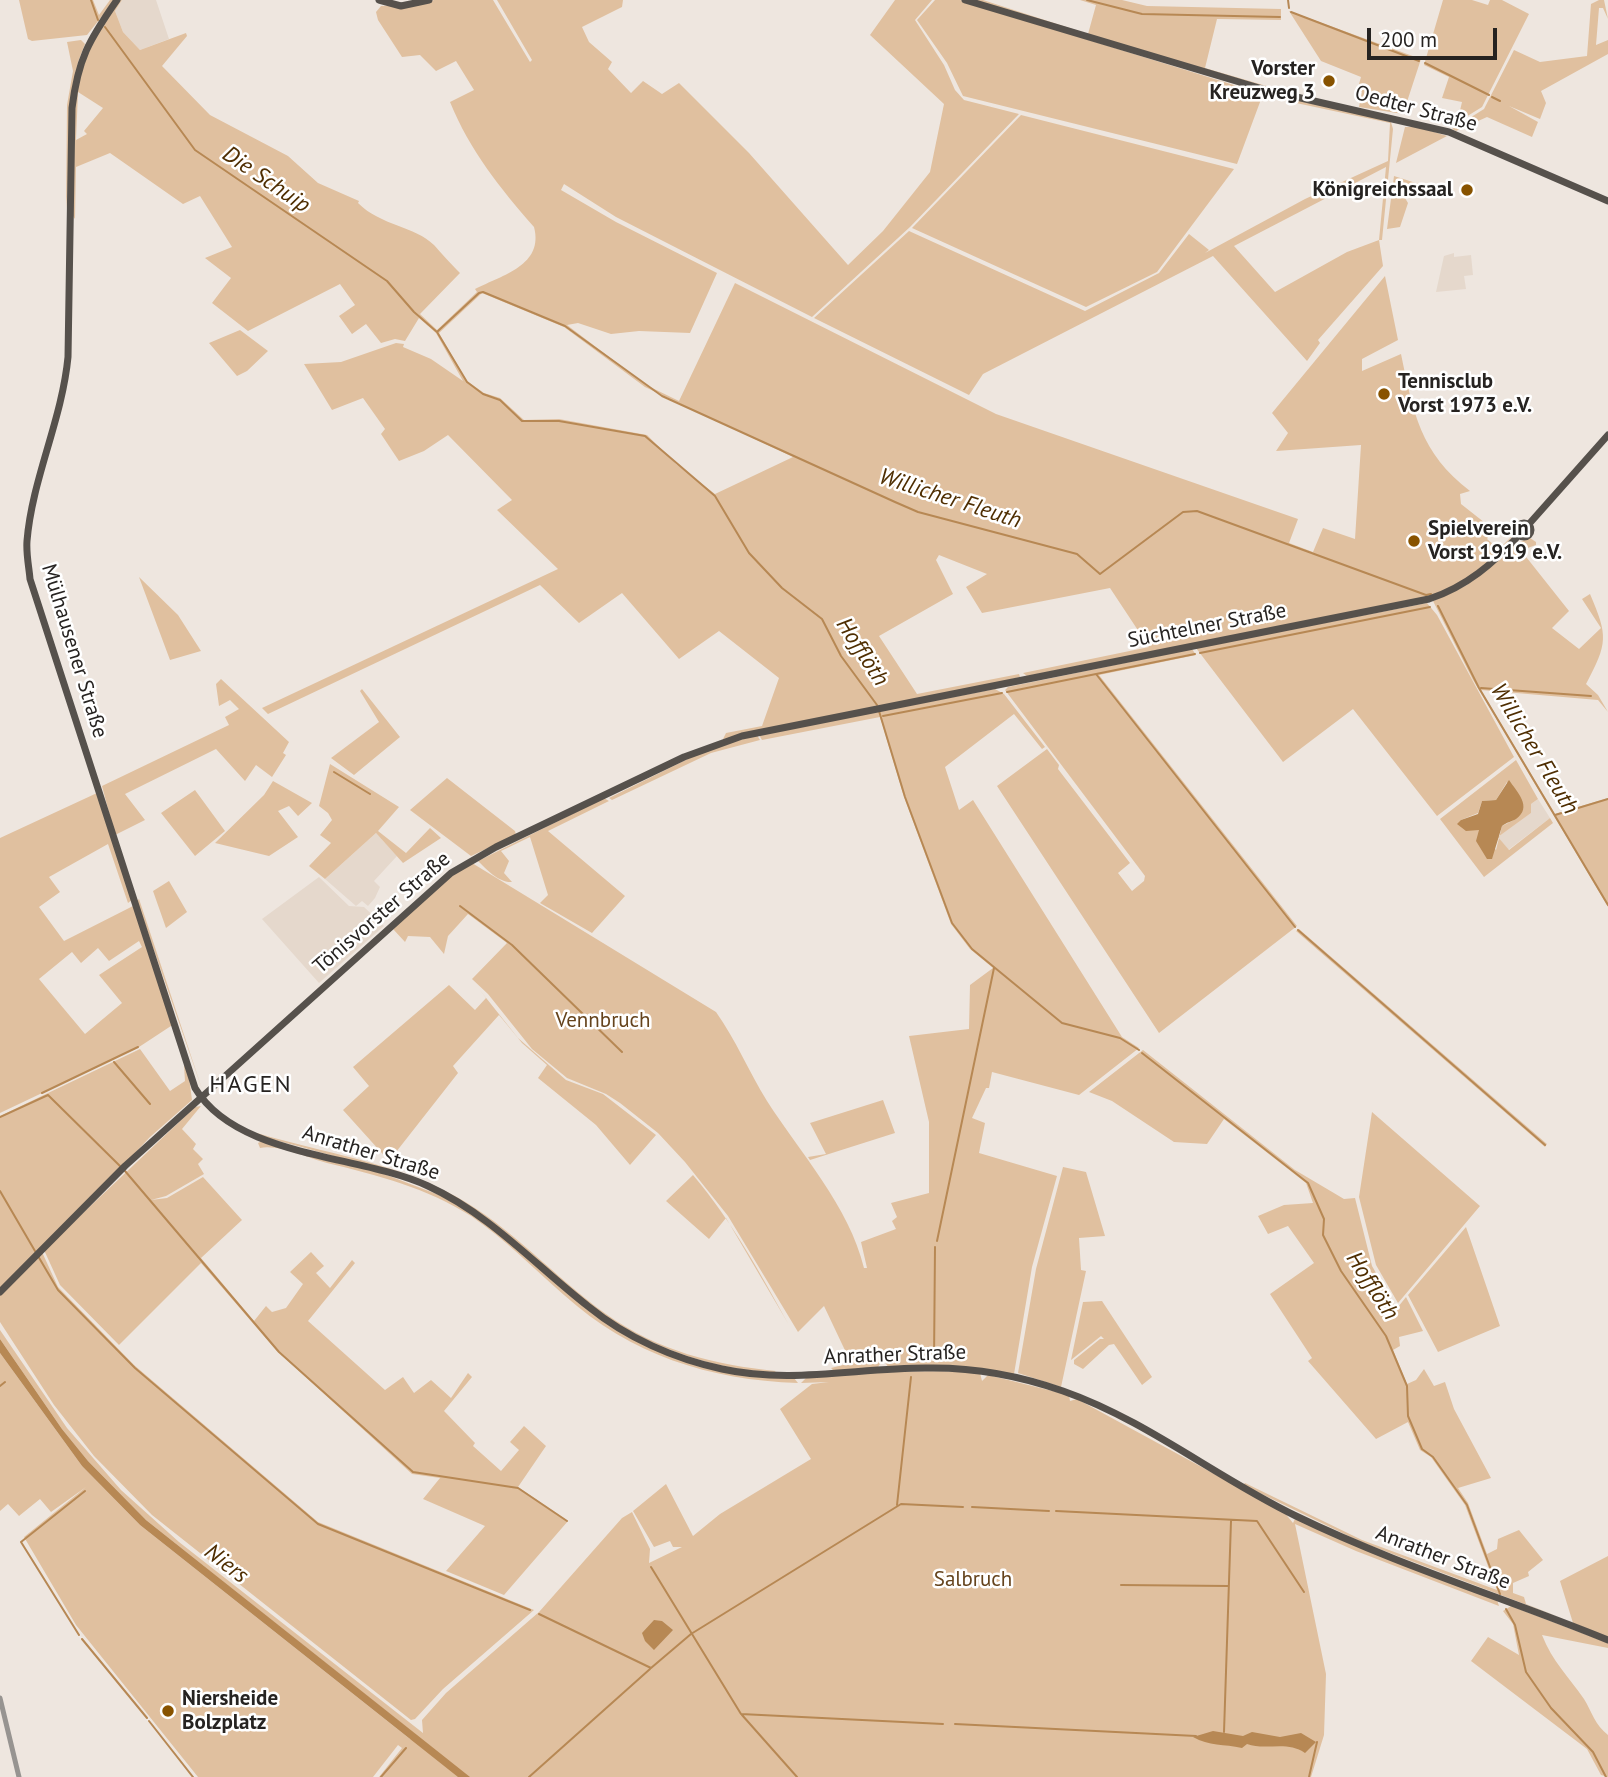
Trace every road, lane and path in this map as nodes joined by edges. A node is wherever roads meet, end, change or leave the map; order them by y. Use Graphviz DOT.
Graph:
graph roads {
  1 [pos="117,0"];
  2 [pos="379,0"];
  3 [pos="429,0"];
  4 [pos="965,0"];
  5 [pos="1608,201"];
  6 [pos="1608,435"];
  7 [pos="879,709"];
  8 [pos="201,1098"];
  9 [pos="0,1292"];
  10 [pos="1608,1640"];
  11 [pos="0,1698"];
  12 [pos="19,1777"];
  1 -- 8 [label="main road, Mülhausener Straße"];
  2 -- 3 [label="main road"];
  4 -- 5 [label="main road, Oedter Straße"];
  6 -- 7 [label="main road, Süchtelner Straße"];
  7 -- 8 [label="main road, Tönisvorster Straße"];
  8 -- 9 [label="main road, Tönisvorster Straße"];
  8 -- 10 [label="main road, Anrather Straße"];
  11 -- 12 [label="street"];
}
